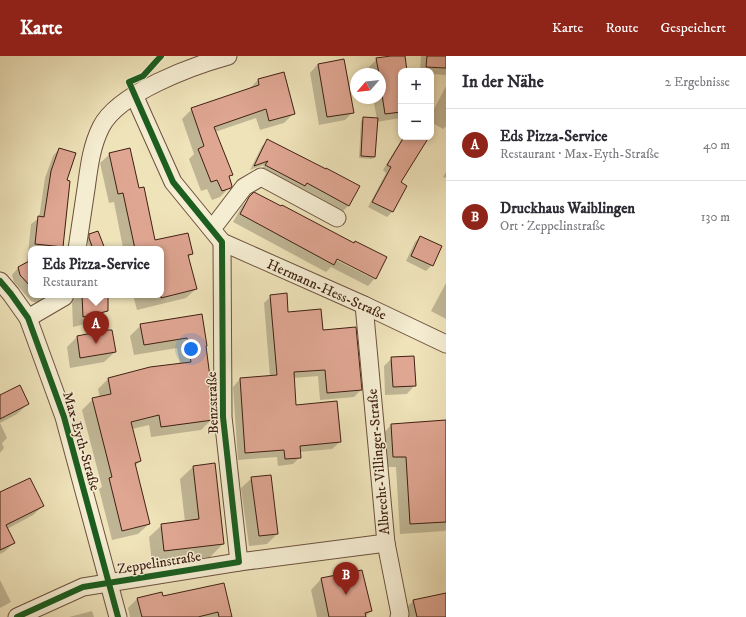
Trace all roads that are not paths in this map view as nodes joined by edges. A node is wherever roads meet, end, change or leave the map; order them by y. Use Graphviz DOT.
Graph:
graph roads {
  1 [pos="228,56"];
  2 [pos="134,95"];
  3 [pos="337,218"];
  4 [pos="217,236"];
  5 [pos="77,246"];
  6 [pos="0,282"];
  7 [pos="62,298"];
  8 [pos="364,306"];
  9 [pos="28,318"];
  10 [pos="446,344"];
  11 [pos="386,543"];
  12 [pos="239,562"];
  13 [pos="109,582"];
  14 [pos="16,617"];
  15 [pos="118,617"];
  16 [pos="398,617"];
  1 -- 2 [label="street"];
  2 -- 4 [label="street, Hermann-Hess-Straße"];
  2 -- 5 [label="street"];
  3 -- 4 [label="street"];
  4 -- 8 [label="street, Hermann-Hess-Straße"];
  4 -- 12 [label="street, Benzstraße"];
  6 -- 9 [label="street, Max-Eyth-Straße"];
  7 -- 9 [label="street"];
  8 -- 10 [label="street, Hermann-Hess-Straße"];
  8 -- 11 [label="street, Albrecht-Villinger-Straße"];
  9 -- 13 [label="street, Max-Eyth-Straße"];
  11 -- 12 [label="street, Zeppelinstraße"];
  11 -- 16 [label="street, Albrecht-Villinger-Straße"];
  12 -- 13 [label="street, Zeppelinstraße"];
  13 -- 14 [label="street, Zeppelinstraße"];
  13 -- 15 [label="street, Max-Eyth-Straße"];
}
